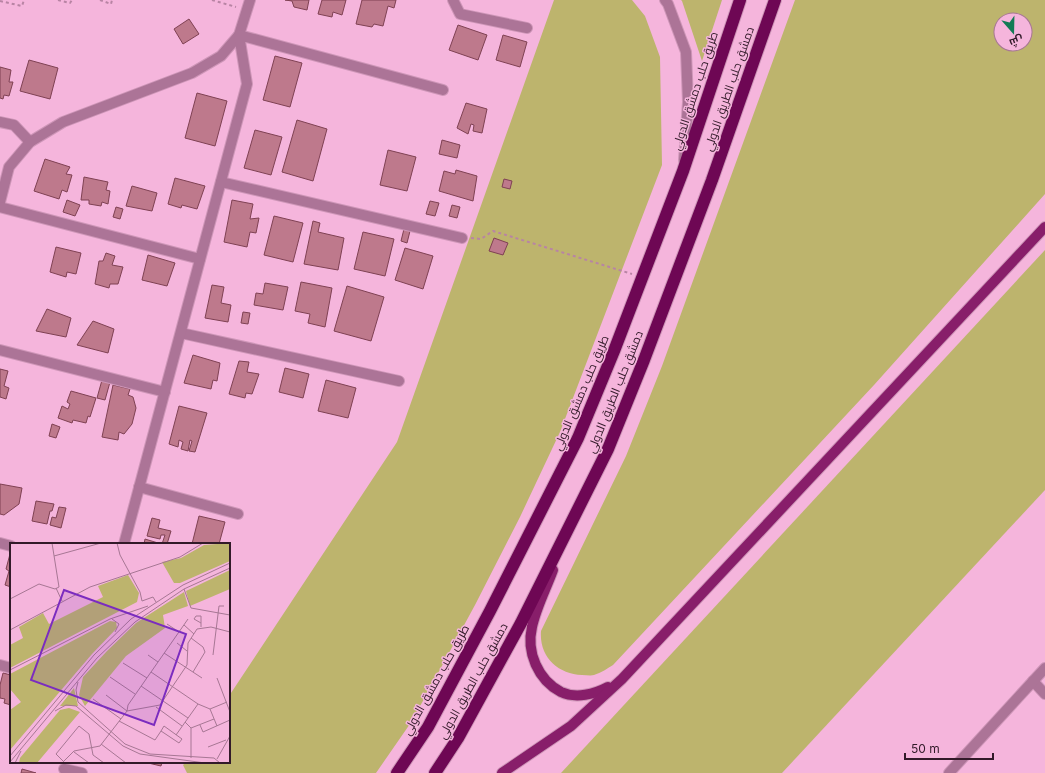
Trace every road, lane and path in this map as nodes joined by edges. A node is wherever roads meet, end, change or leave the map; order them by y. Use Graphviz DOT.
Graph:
graph roads {
  1 [pos="24,0"];
  2 [pos="58,0"];
  3 [pos="72,0"];
  4 [pos="100,0"];
  5 [pos="112,0"];
  6 [pos="212,0"];
  7 [pos="250,0"];
  8 [pos="453,0"];
  9 [pos="665,0"];
  10 [pos="740,0"];
  11 [pos="775,0"];
  12 [pos="0,1"];
  13 [pos="247,10"];
  14 [pos="527,28"];
  15 [pos="239,35"];
  16 [pos="443,90"];
  17 [pos="0,122"];
  18 [pos="30,142"];
  19 [pos="683,171"];
  20 [pos="221,182"];
  21 [pos="0,202"];
  22 [pos="0,207"];
  23 [pos="1045,227"];
  24 [pos="462,238"];
  25 [pos="200,259"];
  26 [pos="642,278"];
  27 [pos="181,333"];
  28 [pos="0,350"];
  29 [pos="399,381"];
  30 [pos="165,392"];
  31 [pos="139,487"];
  32 [pos="238,514"];
  33 [pos="564,540"];
  34 [pos="0,543"];
  35 [pos="124,543"];
  36 [pos="10,546"];
  37 [pos="0,665"];
  38 [pos="10,668"];
  39 [pos="1045,668"];
  40 [pos="622,679"];
  41 [pos="1033,681"];
  42 [pos="1045,694"];
  43 [pos="65,768"];
  44 [pos="82,773"];
  45 [pos="396,773"];
  46 [pos="435,773"];
  47 [pos="502,773"];
  48 [pos="949,773"];
  1 -- 12 [label="path"];
  2 -- 3 [label="path"];
  4 -- 5 [label="path"];
  6 -- 13 [label="path"];
  7 -- 13 [label="street"];
  8 -- 14 [label="street"];
  9 -- 19 [label="street"];
  10 -- 19 [label="highway, طريق حلب دمشق الدولي"];
  11 -- 33 [label="highway, دمشق حلب الطريق الدولي"];
  13 -- 15 [label="street"];
  15 -- 16 [label="street"];
  15 -- 18 [label="street"];
  15 -- 20 [label="street"];
  17 -- 18 [label="street"];
  18 -- 21 [label="street"];
  19 -- 26 [label="highway, طريق حلب دمشق الدولي"];
  20 -- 24 [label="street"];
  20 -- 25 [label="street"];
  22 -- 25 [label="street"];
  23 -- 40 [label="main road"];
  24 -- 26 [label="path"];
  25 -- 27 [label="street"];
  26 -- 45 [label="highway, طريق حلب دمشق الدولي"];
  27 -- 29 [label="street"];
  27 -- 30 [label="street"];
  28 -- 30 [label="street"];
  30 -- 31 [label="street"];
  31 -- 32 [label="street"];
  31 -- 35 [label="street"];
  33 -- 40 [label="main road"];
  33 -- 46 [label="highway, دمشق حلب الطريق الدولي"];
  34 -- 36 [label="street"];
  37 -- 38 [label="street"];
  39 -- 41 [label="street"];
  40 -- 47 [label="main road"];
  41 -- 42 [label="street"];
  41 -- 48 [label="street"];
  43 -- 44 [label="street"];
}
